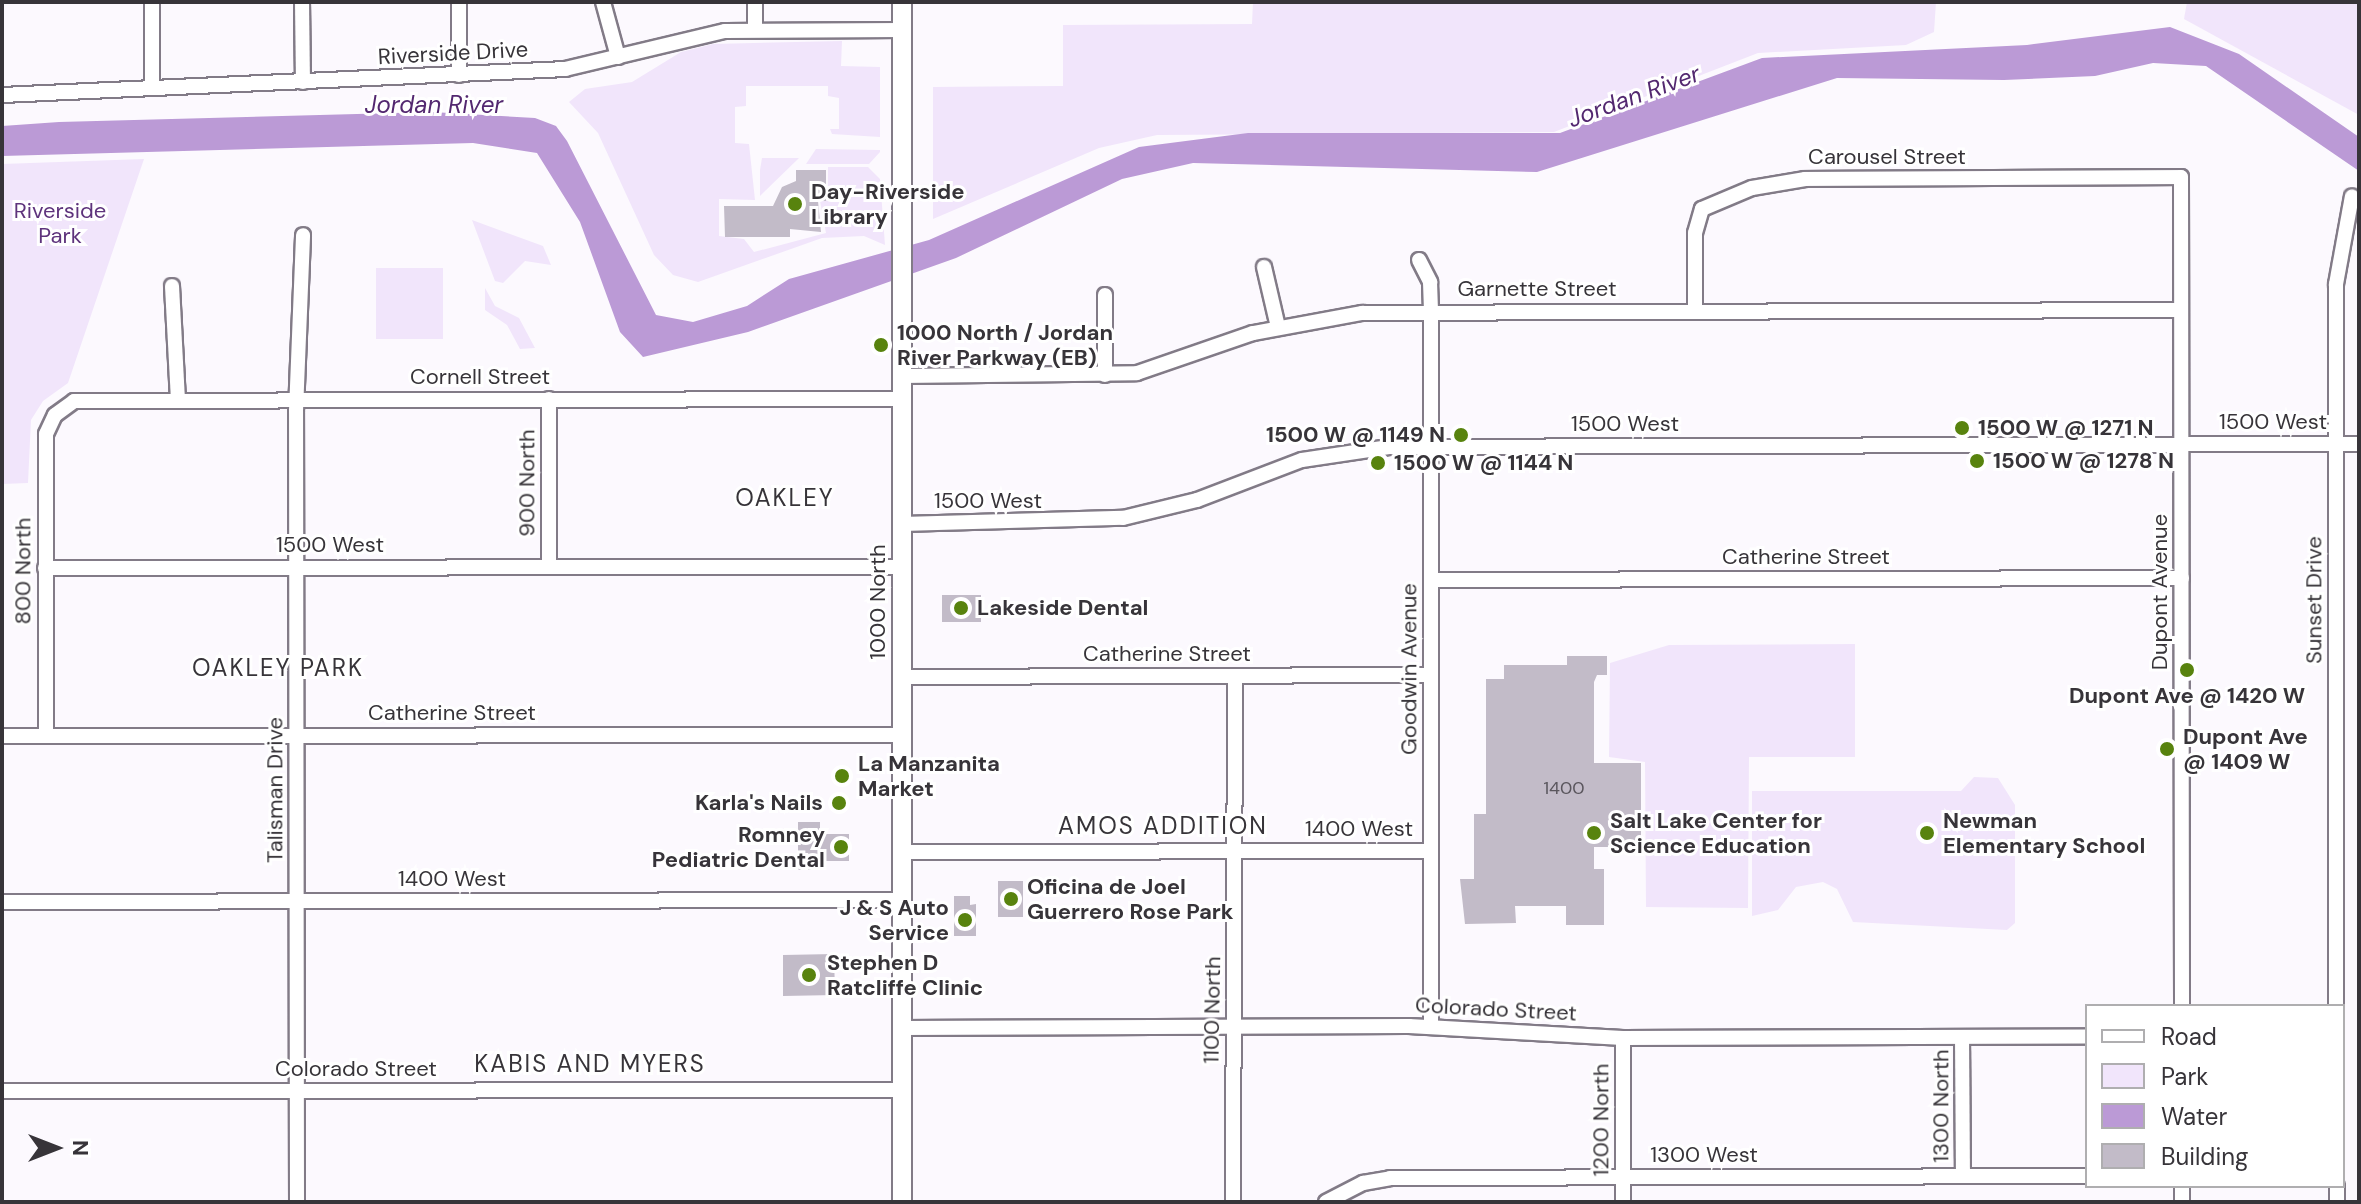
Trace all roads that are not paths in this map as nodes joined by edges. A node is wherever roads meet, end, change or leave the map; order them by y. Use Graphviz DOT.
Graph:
graph roads {
  1 [pos="152,2"];
  2 [pos="302,2"];
  3 [pos="459,2"];
  4 [pos="603,2"];
  5 [pos="755,2"];
  6 [pos="902,2"];
  7 [pos="755,30"];
  8 [pos="902,30"];
  9 [pos="618,57"];
  10 [pos="459,75"];
  11 [pos="303,82"];
  12 [pos="152,88"];
  13 [pos="2,95"];
  14 [pos="2181,177"];
  15 [pos="2352,196"];
  16 [pos="303,235"];
  17 [pos="1419,260"];
  18 [pos="1264,267"];
  19 [pos="172,286"];
  20 [pos="1105,295"];
  21 [pos="1695,310"];
  22 [pos="2181,310"];
  23 [pos="1431,311"];
  24 [pos="1278,327"];
  25 [pos="1105,375"];
  26 [pos="902,376"];
  27 [pos="178,399"];
  28 [pos="299,399"];
  29 [pos="549,399"];
  30 [pos="902,399"];
  31 [pos="60,410"];
  32 [pos="2181,444"];
  33 [pos="2336,444"];
  34 [pos="2359,444"];
  35 [pos="1431,446"];
  36 [pos="902,524"];
  37 [pos="297,567"];
  38 [pos="549,567"];
  39 [pos="902,567"];
  40 [pos="45,568"];
  41 [pos="2182,578"];
  42 [pos="1431,580"];
  43 [pos="1431,675"];
  44 [pos="1235,676"];
  45 [pos="902,677"];
  46 [pos="46,735"];
  47 [pos="297,735"];
  48 [pos="902,735"];
  49 [pos="2,736"];
  50 [pos="1235,851"];
  51 [pos="1431,851"];
  52 [pos="902,852"];
  53 [pos="902,900"];
  54 [pos="297,901"];
  55 [pos="2,902"];
  56 [pos="2182,1004"];
  57 [pos="2336,1004"];
  58 [pos="1234,1027"];
  59 [pos="1431,1027"];
  60 [pos="902,1028"];
  61 [pos="2085,1036"];
  62 [pos="1962,1037"];
  63 [pos="1623,1038"];
  64 [pos="902,1090"];
  65 [pos="2,1091"];
  66 [pos="297,1091"];
  67 [pos="1963,1176"];
  68 [pos="2085,1176"];
  69 [pos="1623,1177"];
  70 [pos="297,1202"];
  71 [pos="902,1202"];
  72 [pos="1233,1202"];
  73 [pos="1326,1202"];
  74 [pos="1623,1202"];
  1 -- 12 [label="street"];
  2 -- 11 [label="street"];
  3 -- 10 [label="street"];
  4 -- 9 [label="street"];
  5 -- 7 [label="street"];
  6 -- 8 [label="street, 1000 North"];
  7 -- 8 [label="street, Riverside Drive"];
  7 -- 9 [label="street, Riverside Drive"];
  8 -- 26 [label="street, 1000 North"];
  9 -- 10 [label="street, Riverside Drive"];
  10 -- 11 [label="street, Riverside Drive"];
  11 -- 12 [label="street, Riverside Drive"];
  12 -- 13 [label="street, Riverside Drive"];
  14 -- 21 [label="street, Carousel Street"];
  14 -- 22 [label="street, Dupont Avenue"];
  15 -- 33 [label="street, Sunset Drive"];
  16 -- 28 [label="street, Talisman Drive"];
  17 -- 23 [label="street, Goodwin Avenue"];
  18 -- 24 [label="street"];
  19 -- 27 [label="street"];
  20 -- 25 [label="street"];
  21 -- 22 [label="street, Garnette Street"];
  21 -- 23 [label="street, Garnette Street"];
  22 -- 32 [label="street, Dupont Avenue"];
  23 -- 24 [label="street, Garnette Street"];
  23 -- 35 [label="street, Goodwin Avenue"];
  24 -- 25 [label="street, Garnette Street"];
  25 -- 26 [label="street, Garnette Street"];
  26 -- 30 [label="street, 1000 North"];
  27 -- 28 [label="street, Cornell Street"];
  27 -- 31 [label="street, Cornell Street"];
  28 -- 29 [label="street, Cornell Street"];
  28 -- 37 [label="street, Talisman Drive"];
  29 -- 30 [label="street, Cornell Street"];
  29 -- 38 [label="street, 900 North"];
  30 -- 36 [label="street, 1000 North"];
  31 -- 40 [label="street, 800 North"];
  32 -- 33 [label="street, 1500 West"];
  32 -- 35 [label="street, 1500 West"];
  32 -- 41 [label="street, Dupont Avenue"];
  33 -- 34 [label="street, 1500 West"];
  33 -- 57 [label="street, Sunset Drive"];
  35 -- 36 [label="street, 1500 West"];
  35 -- 42 [label="street, Goodwin Avenue"];
  36 -- 39 [label="street, 1000 North"];
  37 -- 38 [label="street, 1500 West"];
  37 -- 40 [label="street, 1500 West"];
  37 -- 47 [label="street, Talisman Drive"];
  38 -- 39 [label="street, 1500 West"];
  39 -- 45 [label="street, 1000 North"];
  40 -- 46 [label="street, 800 North"];
  41 -- 42 [label="street, Catherine Street"];
  41 -- 56 [label="street, Dupont Avenue"];
  42 -- 43 [label="street, Goodwin Avenue"];
  43 -- 44 [label="street, Catherine Street"];
  43 -- 51 [label="street, Goodwin Avenue"];
  44 -- 45 [label="street, Catherine Street"];
  44 -- 50 [label="street, 1100 North"];
  45 -- 48 [label="street, 1000 North"];
  46 -- 47 [label="street, Catherine Street"];
  46 -- 49 [label="street, Catherine Street"];
  47 -- 48 [label="street, Catherine Street"];
  47 -- 54 [label="street, Talisman Drive"];
  48 -- 52 [label="street, 1000 North"];
  50 -- 51 [label="street, 1400 West"];
  50 -- 52 [label="street, 1400 West"];
  50 -- 58 [label="street, 1100 North"];
  51 -- 59 [label="street, Goodwin Avenue"];
  52 -- 53 [label="street, 1000 North"];
  53 -- 54 [label="street, 1400 West"];
  53 -- 60 [label="street, 1000 North"];
  54 -- 55 [label="street, 1400 West"];
  54 -- 66 [label="street, Talisman Drive"];
  58 -- 59 [label="street, Colorado Street"];
  58 -- 60 [label="street, Colorado Street"];
  58 -- 72 [label="street, 1100 North"];
  59 -- 63 [label="street, Colorado Street"];
  60 -- 64 [label="street, 1000 North"];
  61 -- 62 [label="street, Colorado Street"];
  62 -- 63 [label="street, Colorado Street"];
  62 -- 67 [label="street, 1300 North"];
  63 -- 69 [label="street, 1200 North"];
  64 -- 66 [label="street, Colorado Street"];
  64 -- 71 [label="street, 1000 North"];
  65 -- 66 [label="street, Colorado Street"];
  66 -- 70 [label="street, Talisman Drive"];
  67 -- 68 [label="street, 1300 West"];
  67 -- 69 [label="street, 1300 West"];
  69 -- 73 [label="street, 1300 West"];
  69 -- 74 [label="street, 1200 North"];
}
